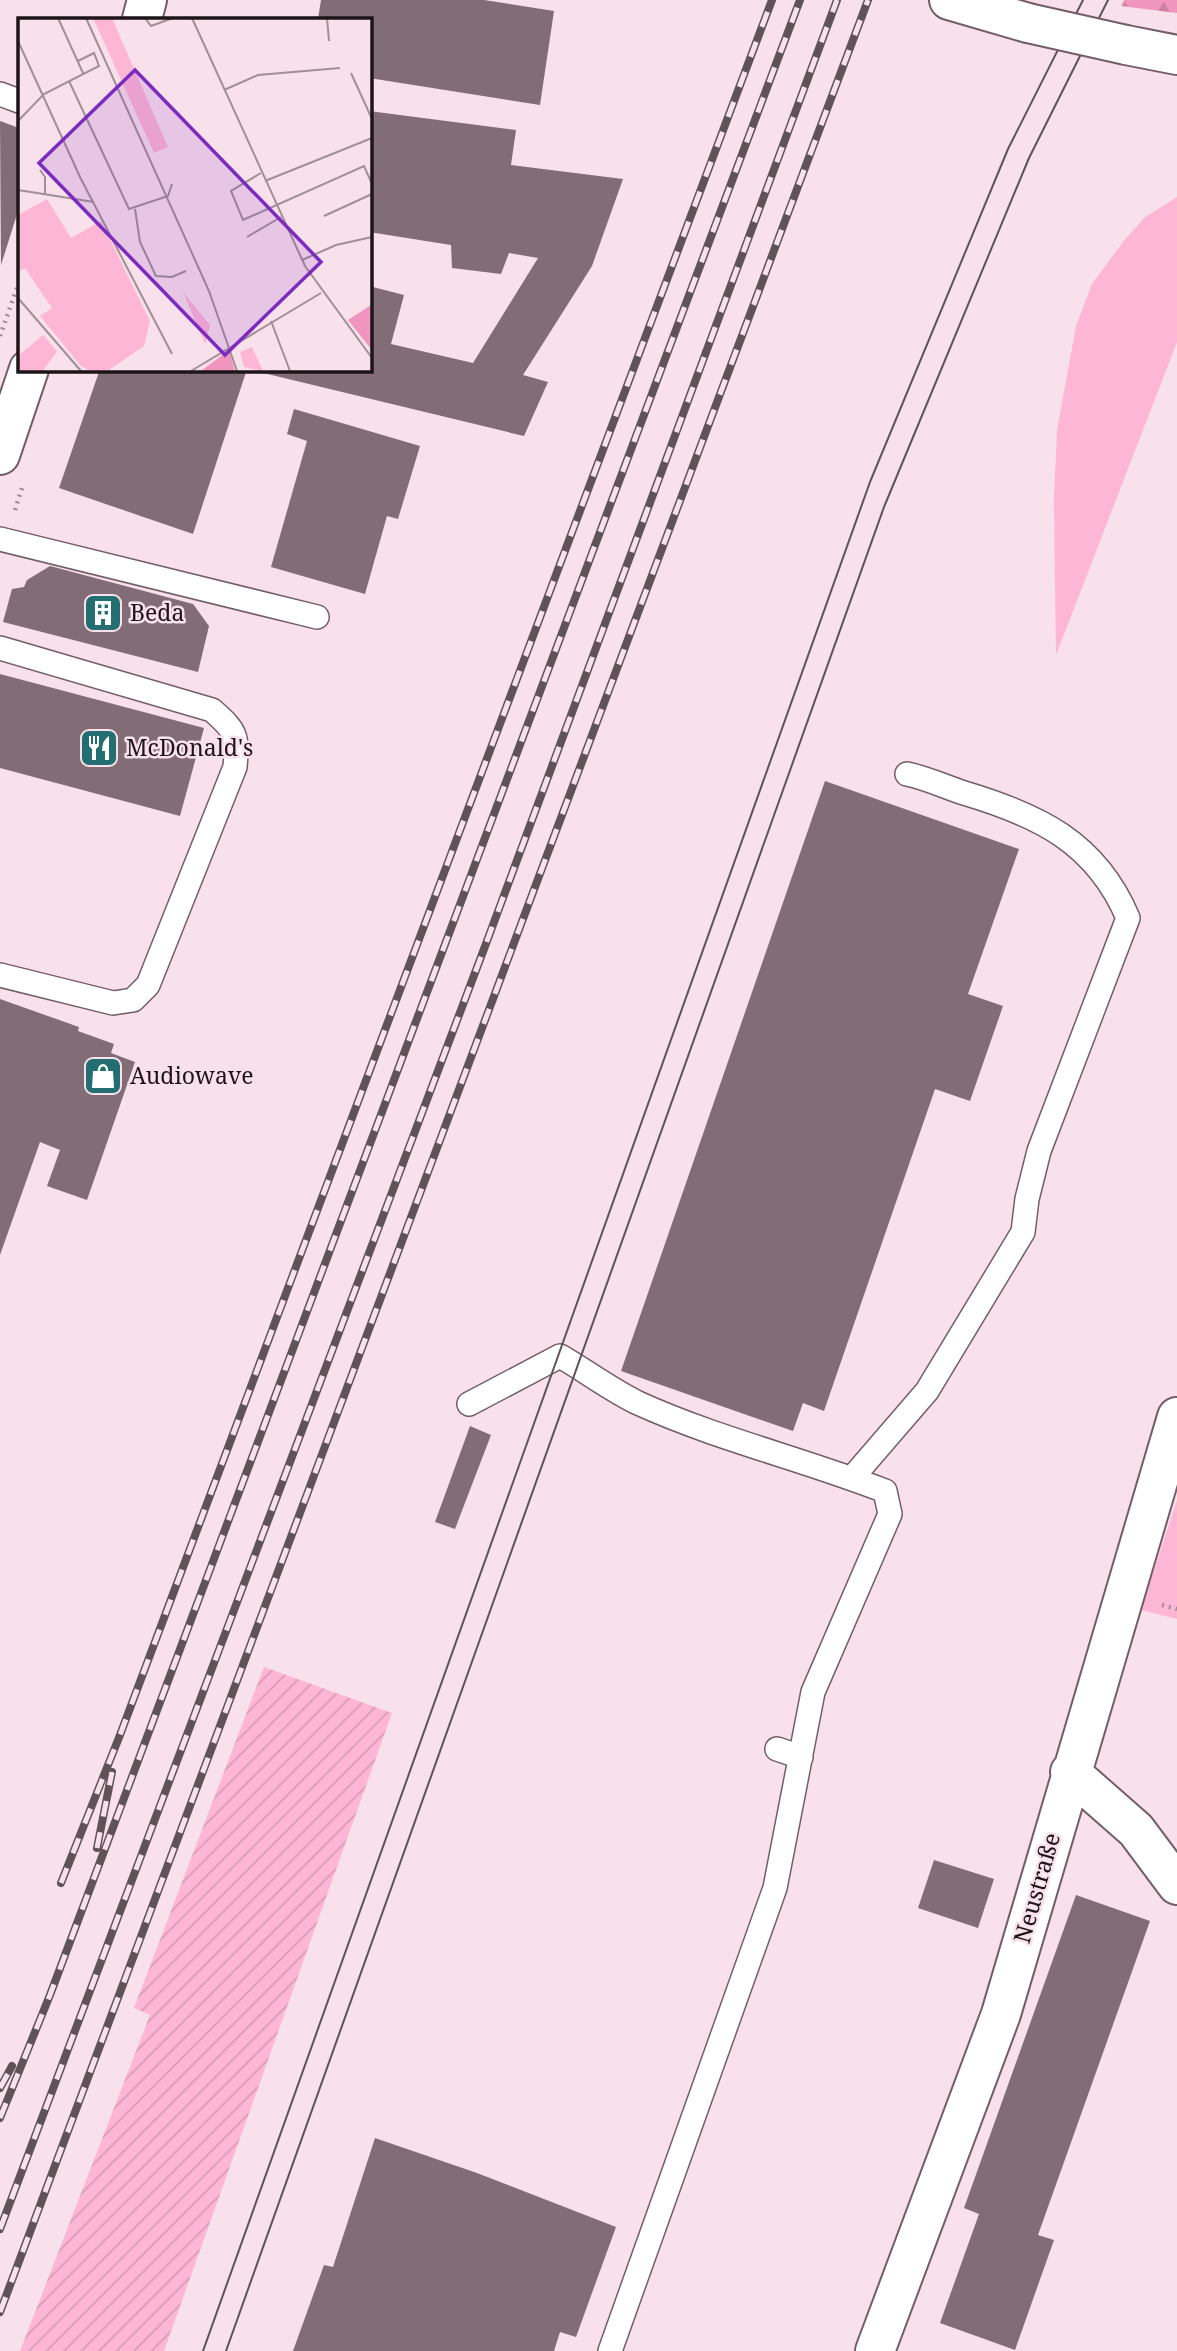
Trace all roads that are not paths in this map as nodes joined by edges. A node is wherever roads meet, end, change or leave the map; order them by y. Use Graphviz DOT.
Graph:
graph roads {
  1 [pos="147,0"];
  2 [pos="949,0"];
  3 [pos="142,18"];
  4 [pos="1177,55"];
  5 [pos="0,94"];
  6 [pos="18,101"];
  7 [pos="28,371"];
  8 [pos="0,455"];
  9 [pos="0,539"];
  10 [pos="317,617"];
  11 [pos="0,648"];
  12 [pos="908,774"];
  13 [pos="0,975"];
  14 [pos="469,1404"];
  15 [pos="1177,1417"];
  16 [pos="852,1478"];
  17 [pos="777,1749"];
  18 [pos="801,1757"];
  19 [pos="1070,1772"];
  20 [pos="1177,1885"];
  21 [pos="610,2351"];
  22 [pos="875,2351"];
  1 -- 3 [label="street"];
  2 -- 4 [label="street, bridge"];
  5 -- 6 [label="lane"];
  7 -- 8 [label="street"];
  9 -- 10 [label="lane"];
  11 -- 13 [label="lane"];
  12 -- 16 [label="lane"];
  14 -- 16 [label="lane"];
  15 -- 19 [label="street, Neustraße"];
  16 -- 18 [label="lane"];
  17 -- 18 [label="lane"];
  18 -- 21 [label="lane"];
  19 -- 20 [label="street"];
  19 -- 22 [label="street, Neustraße"];
}
